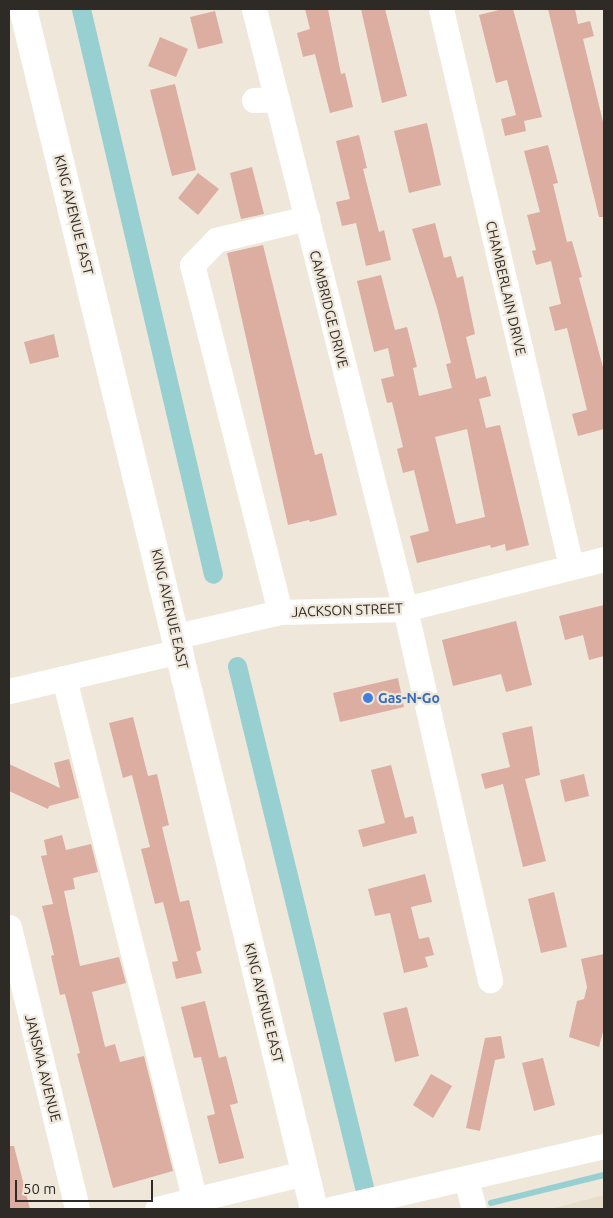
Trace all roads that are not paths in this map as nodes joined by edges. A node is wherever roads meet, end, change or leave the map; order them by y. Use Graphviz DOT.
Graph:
graph roads {
  1 [pos="23,9"];
  2 [pos="254,9"];
  3 [pos="441,9"];
  4 [pos="307,218"];
  5 [pos="604,559"];
  6 [pos="571,566"];
  7 [pos="406,608"];
  8 [pos="280,612"];
  9 [pos="178,644"];
  10 [pos="64,678"];
  11 [pos="9,691"];
  12 [pos="9,927"];
  13 [pos="490,980"];
  14 [pos="604,1146"];
  15 [pos="305,1173"];
  16 [pos="466,1178"];
  17 [pos="196,1205"];
  18 [pos="77,1209"];
  19 [pos="157,1209"];
  20 [pos="314,1209"];
  21 [pos="331,1209"];
  22 [pos="474,1209"];
  1 -- 9 [label="main road, KING AVENUE EAST"];
  2 -- 4 [label="street, CAMBRIDGE DRIVE"];
  3 -- 6 [label="street, CHAMBERLAIN DRIVE"];
  4 -- 7 [label="street, CAMBRIDGE DRIVE"];
  4 -- 8 [label="street"];
  5 -- 6 [label="street, JACKSON STREET"];
  6 -- 7 [label="street, JACKSON STREET"];
  7 -- 8 [label="street, JACKSON STREET"];
  7 -- 13 [label="street, CAMBRIDGE DRIVE"];
  8 -- 9 [label="street, JACKSON STREET"];
  9 -- 10 [label="street, JACKSON STREET"];
  9 -- 15 [label="main road, KING AVENUE EAST"];
  10 -- 11 [label="street, JACKSON STREET"];
  10 -- 17 [label="street"];
  12 -- 18 [label="street, JANSMA AVENUE"];
  14 -- 16 [label="street"];
  15 -- 17 [label="street"];
  15 -- 20 [label="main road, KING AVENUE EAST"];
  16 -- 21 [label="street"];
  16 -- 22 [label="street"];
  17 -- 19 [label="street"];
}
